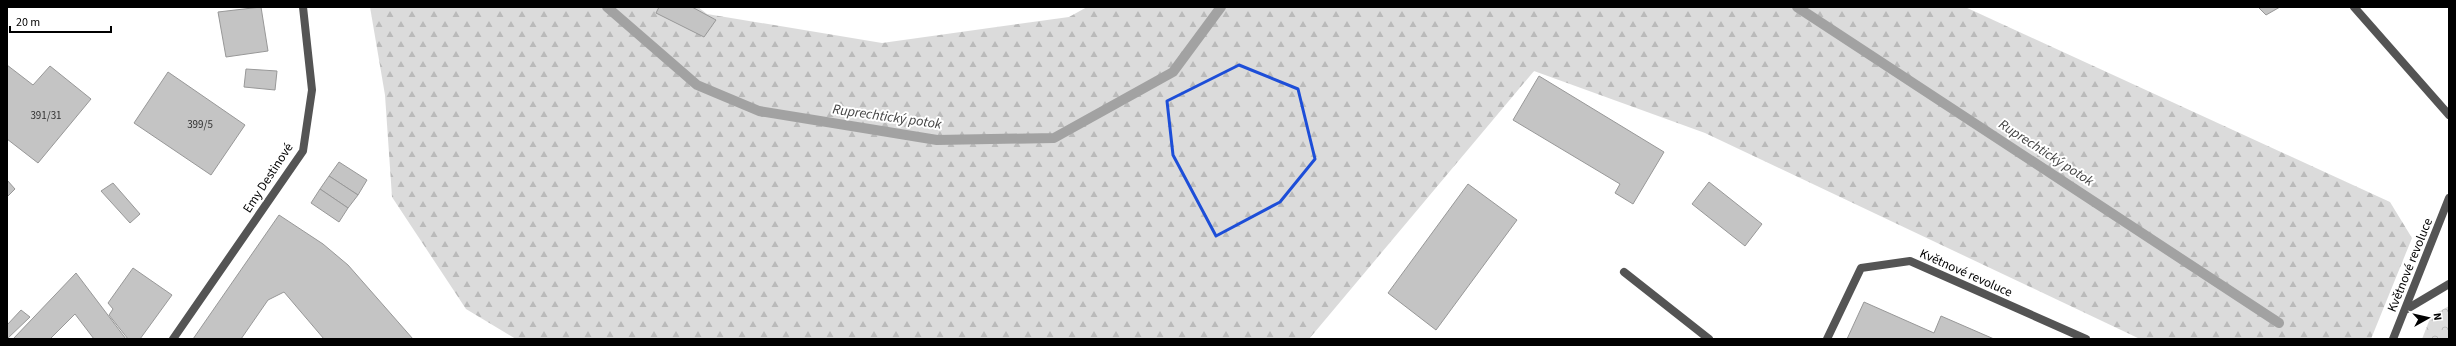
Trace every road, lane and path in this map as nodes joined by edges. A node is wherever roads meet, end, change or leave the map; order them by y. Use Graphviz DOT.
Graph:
graph roads {
  1 [pos="303,7"];
  2 [pos="2354,7"];
  3 [pos="2449,115"];
  4 [pos="2449,198"];
  5 [pos="1624,272"];
  6 [pos="2449,284"];
  7 [pos="2406,309"];
  8 [pos="173,339"];
  9 [pos="1709,339"];
  10 [pos="1827,339"];
  11 [pos="2086,339"];
  12 [pos="2392,339"];
  1 -- 8 [label="street, Emy Destinové"];
  2 -- 3 [label="street"];
  4 -- 7 [label="street, Květnové revoluce"];
  5 -- 9 [label="street"];
  6 -- 7 [label="street"];
  7 -- 12 [label="street, Květnové revoluce"];
  10 -- 11 [label="street, Květnové revoluce"];
}
